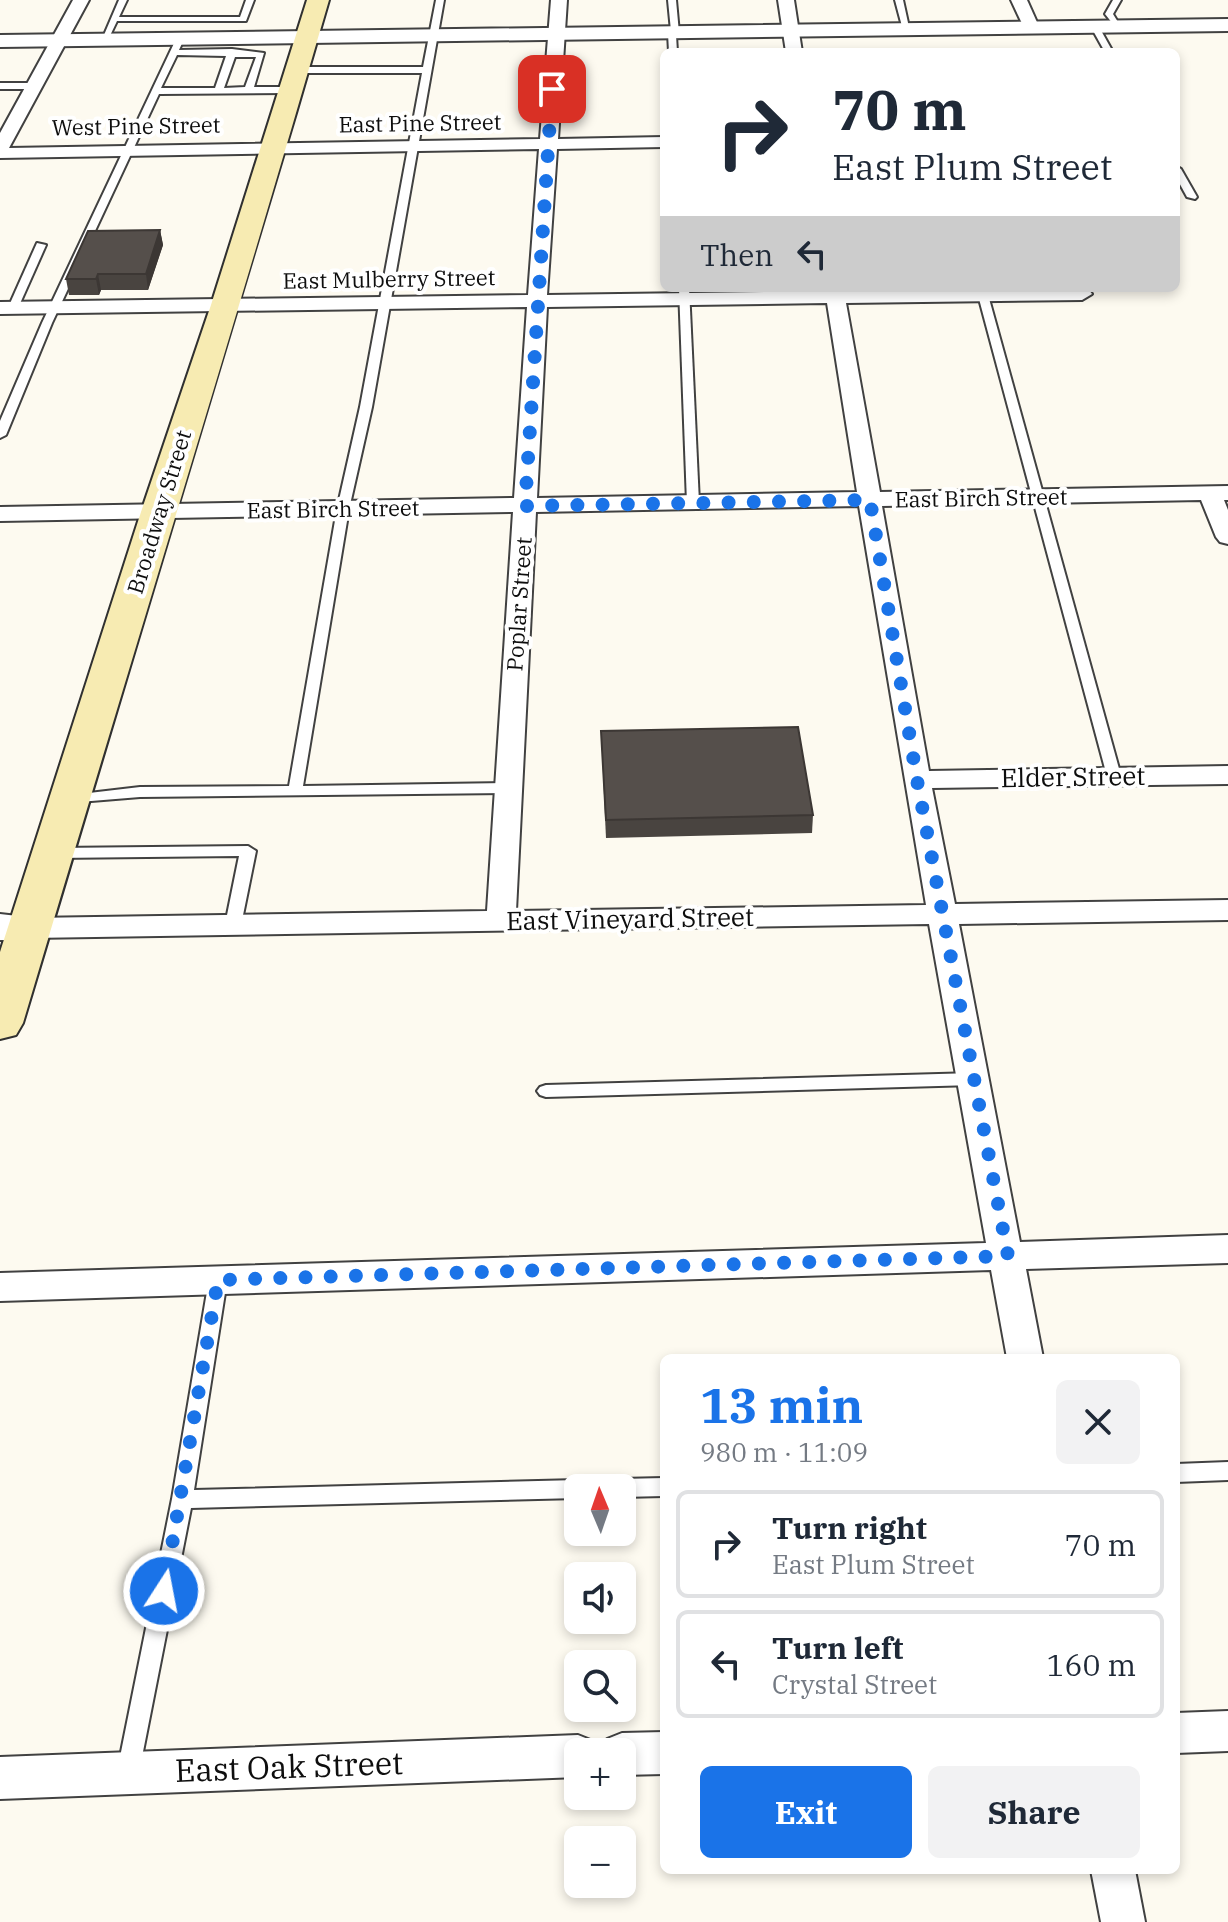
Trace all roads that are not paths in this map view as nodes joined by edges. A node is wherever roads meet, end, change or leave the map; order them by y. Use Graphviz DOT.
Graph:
graph roads {
  1 [pos="81,0"];
  2 [pos="123,0"];
  3 [pos="250,0"];
  4 [pos="318,0"];
  5 [pos="440,0"];
  6 [pos="559,0"];
  7 [pos="672,0"];
  8 [pos="786,0"];
  9 [pos="899,0"];
  10 [pos="1019,0"];
  11 [pos="1117,0"];
  12 [pos="113,19"];
  13 [pos="1228,25"];
  14 [pos="1095,27"];
  15 [pos="1117,27"];
  16 [pos="1032,29"];
  17 [pos="907,30"];
  18 [pos="557,34"];
  19 [pos="433,36"];
  20 [pos="305,38"];
  21 [pos="673,39"];
  22 [pos="104,40"];
  23 [pos="0,41"];
  24 [pos="58,41"];
  25 [pos="792,42"];
  26 [pos="176,46"];
  27 [pos="208,46"];
  28 [pos="1107,48"];
  29 [pos="232,52"];
  30 [pos="428,70"];
  31 [pos="292,80"];
  32 [pos="0,86"];
  33 [pos="33,86"];
  34 [pos="219,90"];
  35 [pos="249,90"];
  36 [pos="155,91"];
  37 [pos="660,142"];
  38 [pos="548,144"];
  39 [pos="415,146"];
  40 [pos="272,148"];
  41 [pos="126,150"];
  42 [pos="0,151"];
  43 [pos="1180,176"];
  44 [pos="1192,197"];
  45 [pos="41,245"];
  46 [pos="835,293"];
  47 [pos="684,294"];
  48 [pos="1082,294"];
  49 [pos="983,295"];
  50 [pos="537,301"];
  51 [pos="383,303"];
  52 [pos="226,305"];
  53 [pos="57,307"];
  54 [pos="6,308"];
  55 [pos="0,435"];
  56 [pos="1219,493"];
  57 [pos="1039,497"];
  58 [pos="870,500"];
  59 [pos="693,503"];
  60 [pos="525,506"];
  61 [pos="343,509"];
  62 [pos="158,512"];
  63 [pos="0,514"];
  64 [pos="1228,537"];
  65 [pos="1228,775"];
  66 [pos="1114,776"];
  67 [pos="917,780"];
  68 [pos="507,788"];
  69 [pos="295,791"];
  70 [pos="70,800"];
  71 [pos="55,853"];
  72 [pos="1228,910"];
  73 [pos="943,914"];
  74 [pos="501,921"];
  75 [pos="233,925"];
  76 [pos="16,928"];
  77 [pos="2,1009"];
  78 [pos="974,1079"];
  79 [pos="546,1091"];
  80 [pos="1228,1249"];
  81 [pos="1008,1256"];
  82 [pos="218,1280"];
  83 [pos="0,1287"];
  84 [pos="1024,1354"];
  85 [pos="1228,1471"];
  86 [pos="1180,1473"];
  87 [pos="660,1487"];
  88 [pos="636,1488"];
  89 [pos="564,1489"];
  90 [pos="182,1499"];
  91 [pos="1228,1731"];
  92 [pos="1180,1733"];
  93 [pos="660,1753"];
  94 [pos="636,1754"];
  95 [pos="564,1757"];
  96 [pos="127,1773"];
  97 [pos="0,1778"];
  98 [pos="1114,1874"];
  99 [pos="1123,1922"];
  1 -- 24 [label="street"];
  2 -- 12 [label="lane"];
  3 -- 12 [label="lane"];
  4 -- 20 [label="main road, Broadway Street"];
  5 -- 19 [label="lane"];
  6 -- 18 [label="street, Poplar Street"];
  7 -- 21 [label="lane"];
  8 -- 25 [label="street"];
  9 -- 17 [label="lane"];
  10 -- 16 [label="street"];
  11 -- 15 [label="lane"];
  12 -- 22 [label="lane"];
  13 -- 15 [label="street"];
  14 -- 15 [label="street"];
  14 -- 16 [label="street"];
  14 -- 28 [label="lane"];
  16 -- 17 [label="street"];
  17 -- 25 [label="street"];
  18 -- 19 [label="street"];
  18 -- 21 [label="street"];
  18 -- 38 [label="street, Poplar Street"];
  19 -- 20 [label="street"];
  19 -- 30 [label="lane"];
  20 -- 27 [label="street"];
  20 -- 31 [label="main road, Broadway Street"];
  21 -- 25 [label="street"];
  22 -- 24 [label="street"];
  22 -- 26 [label="street"];
  23 -- 24 [label="street"];
  24 -- 33 [label="street"];
  26 -- 27 [label="street"];
  26 -- 36 [label="lane"];
  27 -- 29 [label="lane"];
  29 -- 34 [label="lane"];
  29 -- 35 [label="lane"];
  30 -- 31 [label="lane"];
  30 -- 39 [label="lane"];
  31 -- 35 [label="lane"];
  31 -- 40 [label="main road, Broadway Street"];
  32 -- 33 [label="lane"];
  33 -- 42 [label="street"];
  34 -- 35 [label="lane"];
  34 -- 36 [label="lane"];
  36 -- 41 [label="lane"];
  37 -- 38 [label="street, East Pine Street"];
  38 -- 39 [label="street, East Pine Street"];
  38 -- 50 [label="street, Poplar Street"];
  39 -- 40 [label="street, East Pine Street"];
  39 -- 51 [label="lane"];
  40 -- 41 [label="street, West Pine Street"];
  40 -- 52 [label="main road, Broadway Street"];
  41 -- 42 [label="street, West Pine Street"];
  41 -- 53 [label="lane"];
  43 -- 44 [label="lane"];
  45 -- 54 [label="lane"];
  46 -- 47 [label="street, East Mulberry Street"];
  46 -- 49 [label="street, East Mulberry Street"];
  46 -- 58 [label="street"];
  47 -- 50 [label="street, East Mulberry Street"];
  47 -- 59 [label="lane"];
  48 -- 49 [label="street, East Mulberry Street"];
  49 -- 57 [label="lane"];
  50 -- 51 [label="street, East Mulberry Street"];
  50 -- 60 [label="street, Poplar Street"];
  51 -- 52 [label="street, East Mulberry Street"];
  51 -- 61 [label="lane"];
  52 -- 53 [label="street, East Mulberry Street"];
  52 -- 62 [label="main road, Broadway Street"];
  53 -- 54 [label="street, East Mulberry Street"];
  53 -- 55 [label="lane"];
  56 -- 57 [label="street, East Birch Street"];
  56 -- 64 [label="street"];
  57 -- 58 [label="street, East Birch Street"];
  57 -- 66 [label="lane"];
  58 -- 59 [label="street, East Birch Street"];
  58 -- 67 [label="street"];
  59 -- 60 [label="street, East Birch Street"];
  60 -- 61 [label="street, East Birch Street"];
  60 -- 68 [label="street, Poplar Street"];
  61 -- 62 [label="street, East Birch Street"];
  61 -- 69 [label="lane"];
  62 -- 63 [label="street, East Birch Street"];
  62 -- 70 [label="main road, Broadway Street"];
  65 -- 66 [label="street, Elder Street"];
  66 -- 67 [label="street, Elder Street"];
  67 -- 73 [label="street"];
  68 -- 69 [label="lane"];
  68 -- 74 [label="street, Poplar Street"];
  69 -- 70 [label="lane"];
  70 -- 71 [label="main road, Broadway Street"];
  71 -- 75 [label="lane"];
  71 -- 76 [label="main road, Broadway Street"];
  72 -- 73 [label="street, East Vineyard Street"];
  73 -- 74 [label="street, East Vineyard Street"];
  73 -- 78 [label="street"];
  74 -- 75 [label="street, East Vineyard Street"];
  75 -- 76 [label="street, East Vineyard Street"];
  76 -- 77 [label="main road, Broadway Street"];
  78 -- 79 [label="lane"];
  78 -- 81 [label="street"];
  80 -- 81 [label="street"];
  81 -- 82 [label="street"];
  81 -- 84 [label="street"];
  82 -- 83 [label="street"];
  82 -- 90 [label="lane"];
  85 -- 86 [label="lane"];
  87 -- 88 [label="lane"];
  89 -- 90 [label="lane"];
  90 -- 96 [label="lane"];
  91 -- 92 [label="street"];
  93 -- 94 [label="street"];
  95 -- 96 [label="street, East Oak Street"];
  96 -- 97 [label="street, East Oak Street"];
  98 -- 99 [label="street"];
}
